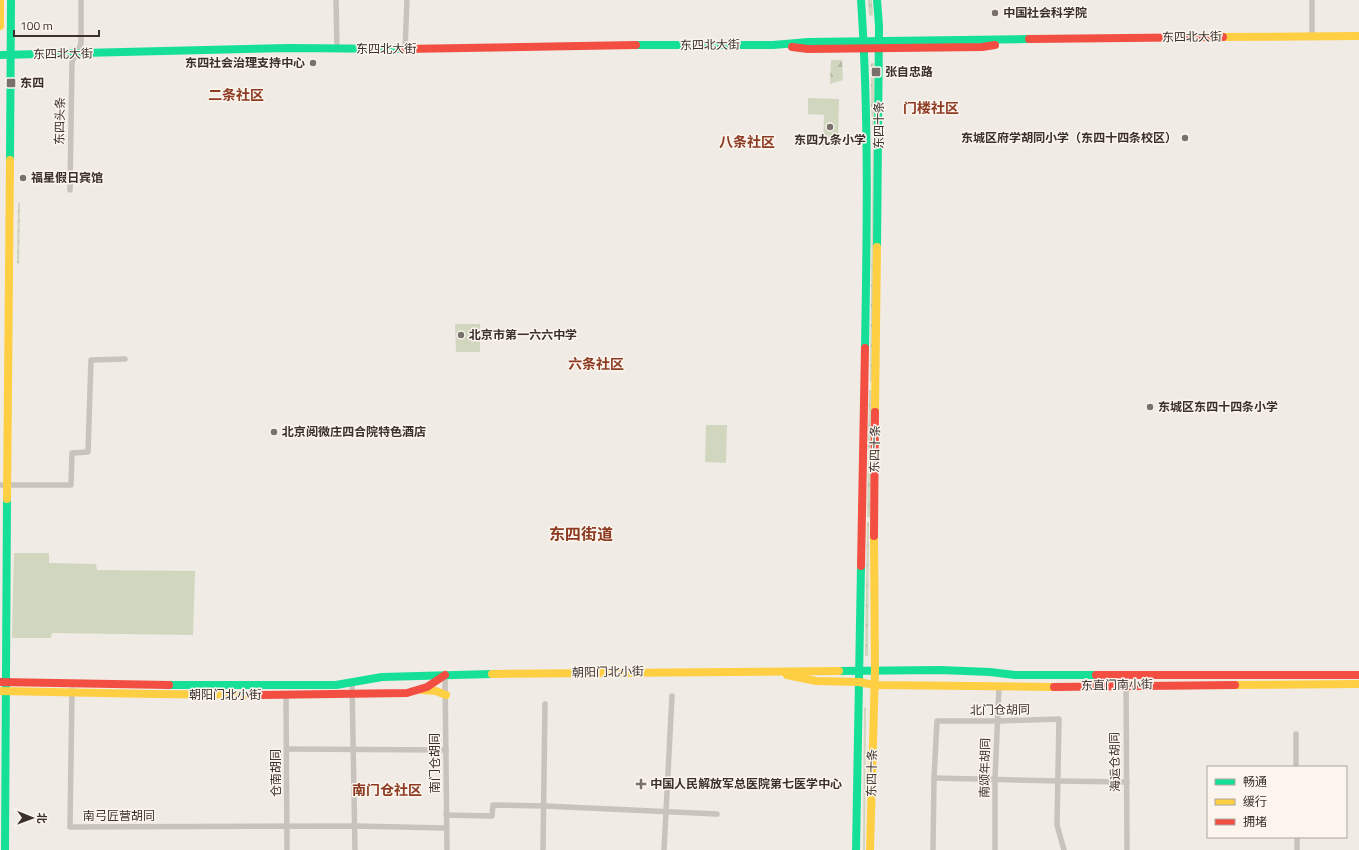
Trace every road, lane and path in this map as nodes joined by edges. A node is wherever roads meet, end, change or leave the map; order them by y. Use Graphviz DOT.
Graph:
graph roads {
  1 [pos="0,0"];
  2 [pos="11,0"];
  3 [pos="81,0"];
  4 [pos="336,0"];
  5 [pos="407,0"];
  6 [pos="861,0"];
  7 [pos="877,0"];
  8 [pos="1312,0"];
  9 [pos="0,26"];
  10 [pos="1312,36"];
  11 [pos="1359,36"];
  12 [pos="865,45"];
  13 [pos="879,45"];
  14 [pos="337,49"];
  15 [pos="405,49"];
  16 [pos="77,54"];
  17 [pos="0,55"];
  18 [pos="11,55"];
  19 [pos="70,190"];
  20 [pos="125,359"];
  21 [pos="4,485"];
  22 [pos="771,671"];
  23 [pos="860,671"];
  24 [pos="875,671"];
  25 [pos="445,675"];
  26 [pos="1126,675"];
  27 [pos="1359,675"];
  28 [pos="3,682"];
  29 [pos="859,682"];
  30 [pos="352,683"];
  31 [pos="1359,684"];
  32 [pos="874,685"];
  33 [pos="1126,685"];
  34 [pos="999,687"];
  35 [pos="72,688"];
  36 [pos="421,690"];
  37 [pos="3,691"];
  38 [pos="353,694"];
  39 [pos="286,695"];
  40 [pos="446,695"];
  41 [pos="672,696"];
  42 [pos="546,704"];
  43 [pos="997,721"];
  44 [pos="1296,734"];
  45 [pos="287,749"];
  46 [pos="354,750"];
  47 [pos="446,750"];
  48 [pos="1296,766"];
  49 [pos="934,778"];
  50 [pos="996,779"];
  51 [pos="1059,782"];
  52 [pos="1126,782"];
  53 [pos="545,806"];
  54 [pos="666,812"];
  55 [pos="717,814"];
  56 [pos="446,815"];
  57 [pos="355,826"];
  58 [pos="287,828"];
  59 [pos="446,828"];
  60 [pos="1297,838"];
  61 [pos="5,850"];
  62 [pos="287,850"];
  63 [pos="355,850"];
  64 [pos="447,850"];
  65 [pos="543,850"];
  66 [pos="664,850"];
  67 [pos="856,850"];
  68 [pos="870,850"];
  69 [pos="933,850"];
  70 [pos="995,850"];
  71 [pos="1064,850"];
  72 [pos="1128,850"];
  73 [pos="1297,850"];
  1 -- 9 [label="main road"];
  2 -- 18 [label="main road"];
  3 -- 16 [label="street, 东四头条"];
  4 -- 14 [label="street"];
  5 -- 15 [label="street"];
  6 -- 12 [label="main road"];
  7 -- 13 [label="main road"];
  8 -- 10 [label="street"];
  10 -- 11 [label="main road, 东四北大街"];
  10 -- 13 [label="main road, 东四北大街"];
  12 -- 13 [label="main road, 东四北大街"];
  12 -- 15 [label="main road, 东四北大街"];
  12 -- 23 [label="main road, 东四十条"];
  13 -- 24 [label="main road, 东四十条"];
  14 -- 15 [label="main road, 东四北大街"];
  14 -- 16 [label="main road, 东四北大街"];
  16 -- 18 [label="main road, 东四北大街"];
  16 -- 19 [label="street, 东四头条"];
  17 -- 18 [label="main road, 东四北大街"];
  18 -- 21 [label="main road"];
  20 -- 21 [label="street"];
  21 -- 28 [label="main road"];
  22 -- 23 [label="main road, 朝阳门北小街"];
  22 -- 25 [label="main road, 朝阳门北小街"];
  22 -- 29 [label="main road, 朝阳门北小街"];
  23 -- 24 [label="main road, 东直门南小街"];
  23 -- 29 [label="main road, 东四十条"];
  24 -- 26 [label="main road, 东直门南小街"];
  24 -- 32 [label="main road, 东四十条"];
  25 -- 30 [label="main road, 朝阳门北小街"];
  25 -- 36 [label="main road, 朝阳门北小街"];
  25 -- 40 [label="street, 南门仓胡同"];
  26 -- 27 [label="main road, 东直门南小街"];
  26 -- 33 [label="street, 海运仓胡同"];
  28 -- 35 [label="main road, 朝阳门北小街"];
  28 -- 37 [label="main road"];
  29 -- 32 [label="main road, 朝阳门北小街"];
  29 -- 67 [label="main road, 东四十条"];
  30 -- 35 [label="main road, 朝阳门北小街"];
  30 -- 38 [label="street"];
  31 -- 33 [label="main road, 东直门南小街"];
  32 -- 34 [label="main road, 东直门南小街"];
  32 -- 68 [label="main road, 东四十条"];
  33 -- 34 [label="main road, 东直门南小街"];
  33 -- 52 [label="street, 海运仓胡同"];
  34 -- 43 [label="street, 南颂年胡同"];
  35 -- 37 [label="main road, 朝阳门北小街"];
  35 -- 39 [label="main road, 朝阳门北小街"];
  35 -- 58 [label="street, 南弓匠营胡同"];
  36 -- 38 [label="main road, 朝阳门北小街"];
  36 -- 40 [label="main road"];
  37 -- 61 [label="main road"];
  38 -- 39 [label="main road, 朝阳门北小街"];
  38 -- 46 [label="street"];
  39 -- 45 [label="street, 仓南胡同"];
  40 -- 47 [label="street, 南门仓胡同"];
  41 -- 54 [label="street"];
  42 -- 53 [label="street"];
  43 -- 49 [label="street, 北门仓胡同"];
  43 -- 50 [label="street, 南颂年胡同"];
  43 -- 51 [label="street, 北门仓胡同"];
  44 -- 48 [label="street"];
  45 -- 46 [label="street"];
  45 -- 58 [label="street, 仓南胡同"];
  46 -- 47 [label="street"];
  46 -- 57 [label="street"];
  47 -- 56 [label="street, 南门仓胡同"];
  49 -- 50 [label="street"];
  49 -- 69 [label="street, 北门仓胡同"];
  50 -- 51 [label="street"];
  50 -- 70 [label="street, 南颂年胡同"];
  51 -- 52 [label="street"];
  51 -- 71 [label="street, 北门仓胡同"];
  52 -- 72 [label="street, 海运仓胡同"];
  53 -- 54 [label="street"];
  53 -- 56 [label="street"];
  53 -- 65 [label="street"];
  54 -- 55 [label="street"];
  54 -- 66 [label="street"];
  56 -- 59 [label="street, 南门仓胡同"];
  57 -- 58 [label="street"];
  57 -- 59 [label="street"];
  57 -- 63 [label="street"];
  58 -- 62 [label="street, 仓南胡同"];
  59 -- 64 [label="street, 南门仓胡同"];
  60 -- 73 [label="street"];
}
